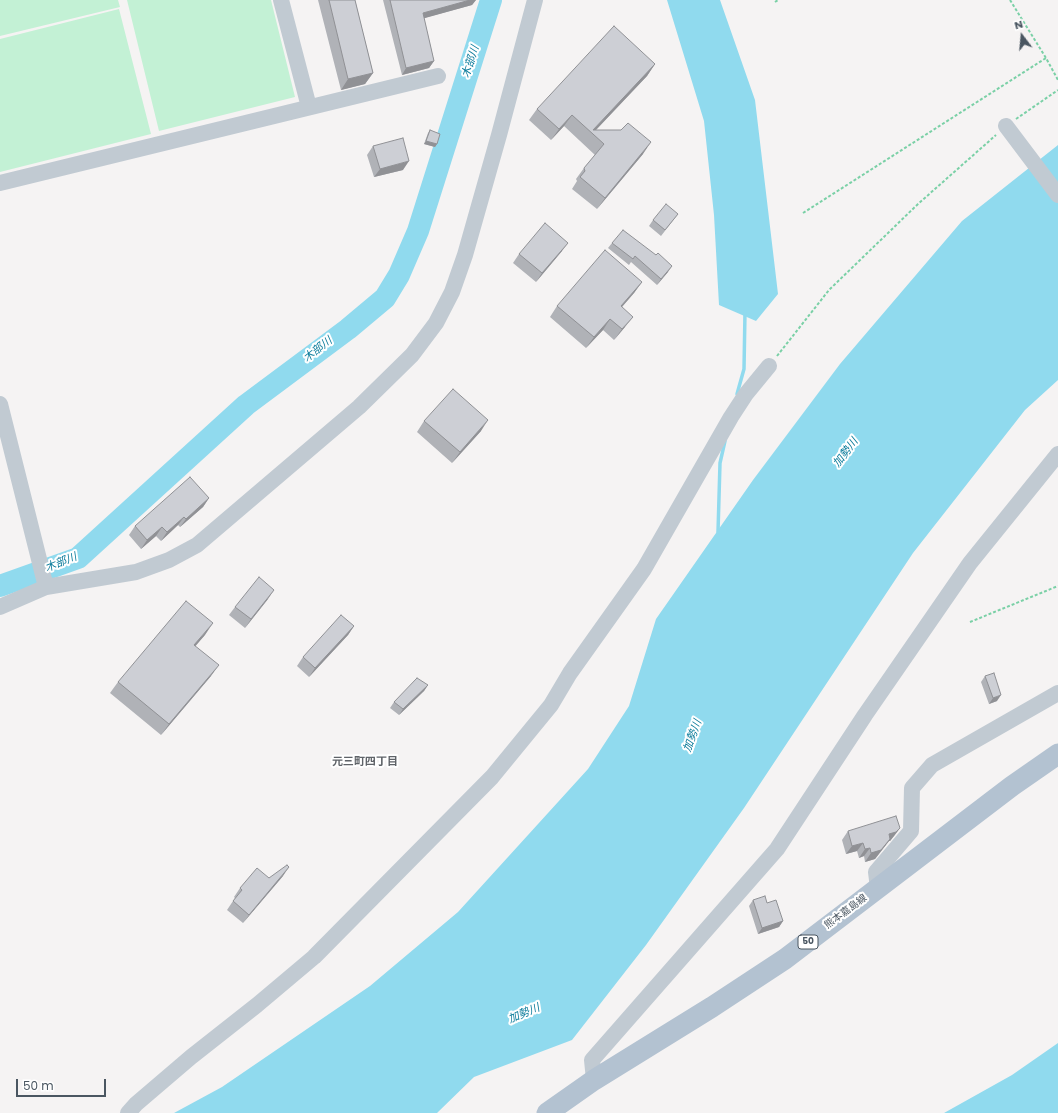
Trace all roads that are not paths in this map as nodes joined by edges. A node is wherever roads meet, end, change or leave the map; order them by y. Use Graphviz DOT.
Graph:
graph roads {
  1 [pos="281,0"];
  2 [pos="535,0"];
  3 [pos="438,76"];
  4 [pos="309,107"];
  5 [pos="1006,126"];
  6 [pos="0,183"];
  7 [pos="1058,195"];
  8 [pos="768,366"];
  9 [pos="0,404"];
  10 [pos="1058,454"];
  11 [pos="44,583"];
  12 [pos="0,607"];
  13 [pos="1058,693"];
  14 [pos="1058,754"];
  15 [pos="878,888"];
  16 [pos="594,1080"];
  17 [pos="128,1113"];
  18 [pos="547,1113"];
  1 -- 4 [label="street"];
  2 -- 11 [label="street"];
  3 -- 4 [label="street"];
  4 -- 6 [label="street"];
  5 -- 7 [label="street"];
  8 -- 17 [label="street"];
  9 -- 11 [label="street"];
  10 -- 16 [label="street"];
  11 -- 12 [label="street"];
  13 -- 15 [label="street"];
  14 -- 15 [label="main road, 熊本嘉島線 / 50"];
  15 -- 16 [label="main road, 熊本嘉島線 / 50"];
  16 -- 18 [label="main road, 熊本嘉島線 / 50"];
}
